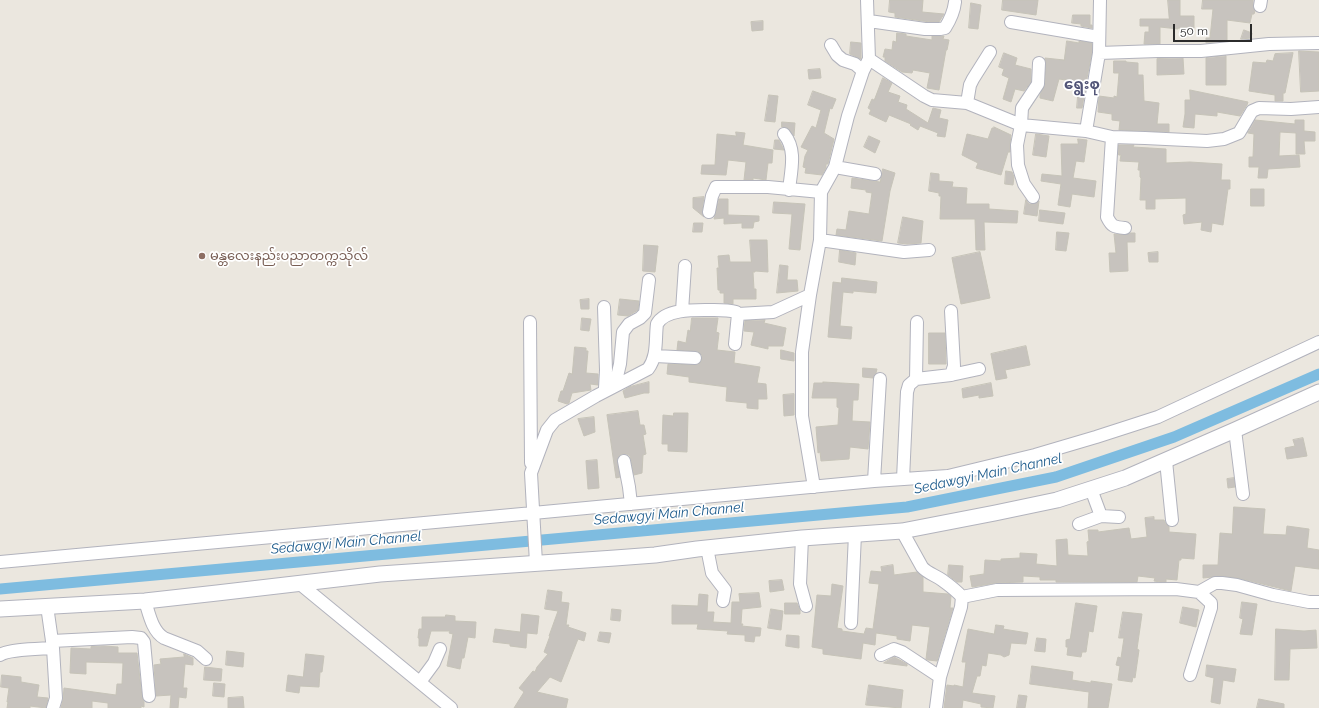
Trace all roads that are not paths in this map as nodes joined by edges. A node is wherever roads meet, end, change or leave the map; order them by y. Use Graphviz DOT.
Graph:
graph roads {
  1 [pos="867,0"];
  2 [pos="1100,0"];
  3 [pos="955,2"];
  4 [pos="868,21"];
  5 [pos="1011,22"];
  6 [pos="1099,38"];
  7 [pos="1319,44"];
  8 [pos="831,45"];
  9 [pos="990,52"];
  10 [pos="1099,53"];
  11 [pos="869,59"];
  12 [pos="1039,63"];
  13 [pos="863,71"];
  14 [pos="967,103"];
  15 [pos="1319,107"];
  16 [pos="1021,124"];
  17 [pos="1086,132"];
  18 [pos="784,134"];
  19 [pos="1112,136"];
  20 [pos="835,166"];
  21 [pos="875,174"];
  22 [pos="789,190"];
  23 [pos="821,192"];
  24 [pos="1033,197"];
  25 [pos="709,212"];
  26 [pos="1125,228"];
  27 [pos="820,240"];
  28 [pos="929,250"];
  29 [pos="685,266"];
  30 [pos="649,280"];
  31 [pos="810,295"];
  32 [pos="604,307"];
  33 [pos="682,311"];
  34 [pos="951,311"];
  35 [pos="738,314"];
  36 [pos="530,322"];
  37 [pos="917,322"];
  38 [pos="1319,342"];
  39 [pos="735,344"];
  40 [pos="655,356"];
  41 [pos="695,358"];
  42 [pos="979,369"];
  43 [pos="951,375"];
  44 [pos="880,379"];
  45 [pos="916,379"];
  46 [pos="606,388"];
  47 [pos="1319,392"];
  48 [pos="596,396"];
  49 [pos="1235,430"];
  50 [pos="624,461"];
  51 [pos="1166,461"];
  52 [pos="531,473"];
  53 [pos="903,479"];
  54 [pos="874,481"];
  55 [pos="814,487"];
  56 [pos="1091,489"];
  57 [pos="1242,494"];
  58 [pos="631,504"];
  59 [pos="1101,516"];
  60 [pos="1119,517"];
  61 [pos="533,519"];
  62 [pos="1172,520"];
  63 [pos="1079,524"];
  64 [pos="902,531"];
  65 [pos="856,534"];
  66 [pos="802,538"];
  67 [pos="707,548"];
  68 [pos="536,558"];
  69 [pos="0,562"];
  70 [pos="299,584"];
  71 [pos="1199,592"];
  72 [pos="962,597"];
  73 [pos="145,601"];
  74 [pos="723,601"];
  75 [pos="1319,602"];
  76 [pos="47,606"];
  77 [pos="806,606"];
  78 [pos="0,609"];
  79 [pos="851,623"];
  80 [pos="53,645"];
  81 [pos="440,649"];
  82 [pos="0,655"];
  83 [pos="881,655"];
  84 [pos="206,659"];
  85 [pos="1190,675"];
  86 [pos="940,677"];
  87 [pos="420,682"];
  88 [pos="149,696"];
  89 [pos="54,708"];
  90 [pos="451,708"];
  91 [pos="936,708"];
  1 -- 4 [label="street"];
  2 -- 6 [label="street"];
  3 -- 4 [label="street"];
  4 -- 11 [label="street"];
  5 -- 6 [label="street"];
  6 -- 10 [label="street"];
  7 -- 10 [label="street"];
  8 -- 13 [label="street"];
  9 -- 14 [label="street"];
  10 -- 17 [label="street"];
  11 -- 13 [label="street"];
  11 -- 14 [label="street"];
  12 -- 16 [label="street"];
  13 -- 20 [label="street"];
  14 -- 16 [label="street"];
  15 -- 19 [label="street"];
  16 -- 17 [label="street"];
  16 -- 24 [label="street"];
  17 -- 19 [label="street"];
  18 -- 22 [label="street"];
  19 -- 26 [label="street"];
  20 -- 21 [label="street"];
  20 -- 23 [label="street"];
  22 -- 23 [label="street"];
  22 -- 25 [label="street"];
  23 -- 27 [label="street"];
  27 -- 28 [label="street"];
  27 -- 31 [label="street"];
  29 -- 33 [label="street"];
  30 -- 46 [label="street"];
  31 -- 35 [label="street"];
  31 -- 55 [label="street"];
  32 -- 46 [label="street"];
  33 -- 35 [label="street"];
  33 -- 40 [label="street"];
  34 -- 43 [label="street"];
  35 -- 39 [label="street"];
  36 -- 52 [label="street"];
  37 -- 45 [label="street"];
  38 -- 53 [label="street"];
  40 -- 41 [label="street"];
  40 -- 48 [label="street"];
  42 -- 43 [label="street"];
  43 -- 45 [label="street"];
  44 -- 54 [label="street"];
  45 -- 53 [label="street"];
  46 -- 48 [label="street"];
  47 -- 49 [label="street"];
  48 -- 52 [label="street"];
  49 -- 51 [label="street"];
  49 -- 57 [label="street"];
  50 -- 58 [label="street"];
  51 -- 56 [label="street"];
  51 -- 62 [label="street"];
  52 -- 61 [label="street"];
  53 -- 54 [label="street"];
  54 -- 55 [label="street"];
  55 -- 58 [label="street"];
  56 -- 59 [label="street"];
  56 -- 64 [label="street"];
  58 -- 61 [label="street"];
  59 -- 60 [label="street"];
  59 -- 63 [label="street"];
  61 -- 68 [label="street"];
  61 -- 69 [label="street"];
  64 -- 65 [label="street"];
  64 -- 72 [label="street"];
  65 -- 66 [label="street"];
  65 -- 79 [label="street"];
  66 -- 67 [label="street"];
  66 -- 77 [label="street"];
  67 -- 68 [label="street"];
  67 -- 74 [label="street"];
  68 -- 70 [label="street"];
  70 -- 73 [label="street"];
  70 -- 87 [label="street"];
  71 -- 72 [label="street"];
  71 -- 75 [label="street"];
  71 -- 85 [label="street"];
  72 -- 86 [label="street"];
  73 -- 76 [label="street"];
  73 -- 84 [label="street"];
  76 -- 78 [label="street"];
  76 -- 80 [label="street"];
  80 -- 82 [label="street"];
  80 -- 88 [label="street"];
  80 -- 89 [label="street"];
  81 -- 87 [label="street"];
  83 -- 86 [label="street"];
  86 -- 91 [label="street"];
  87 -- 90 [label="street"];
}
